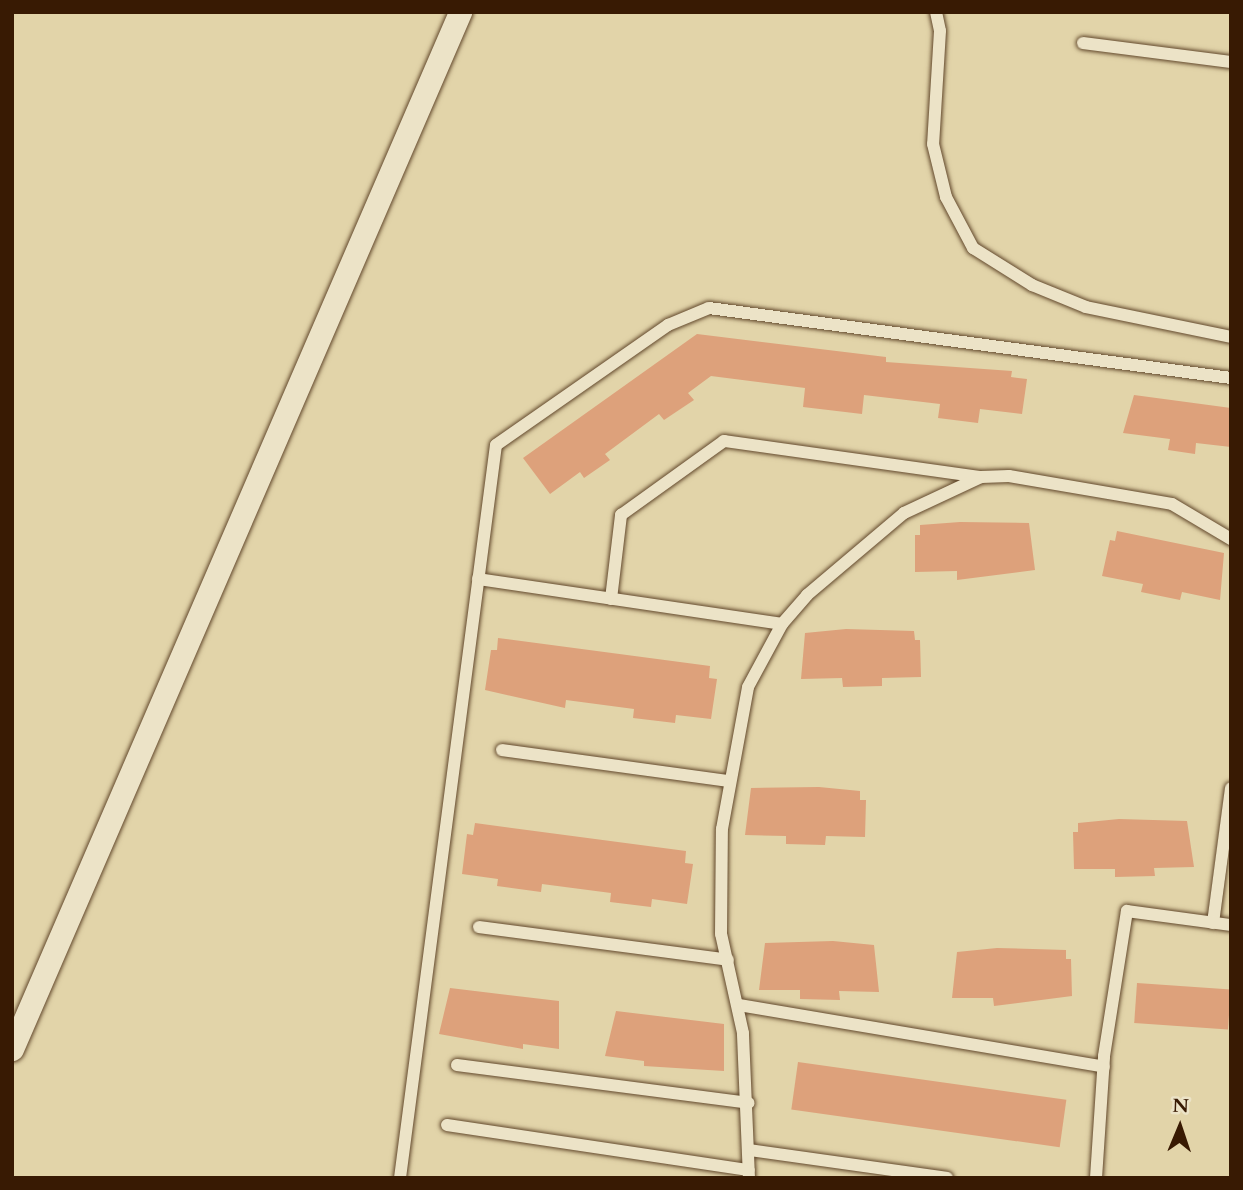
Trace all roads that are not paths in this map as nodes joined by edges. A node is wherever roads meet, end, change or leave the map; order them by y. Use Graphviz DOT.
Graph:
graph roads {
  1 [pos="460,12"];
  2 [pos="936,12"];
  3 [pos="1083,43"];
  4 [pos="1231,62"];
  5 [pos="1231,337"];
  6 [pos="1231,378"];
  7 [pos="981,477"];
  8 [pos="1231,539"];
  9 [pos="478,579"];
  10 [pos="611,598"];
  11 [pos="782,624"];
  12 [pos="502,750"];
  13 [pos="727,781"];
  14 [pos="1231,788"];
  15 [pos="1213,923"];
  16 [pos="1231,925"];
  17 [pos="479,927"];
  18 [pos="728,960"];
  19 [pos="739,1005"];
  20 [pos="12,1049"];
  21 [pos="457,1065"];
  22 [pos="1104,1067"];
  23 [pos="749,1103"];
  24 [pos="447,1125"];
  25 [pos="749,1150"];
  26 [pos="749,1174"];
  27 [pos="400,1178"];
  28 [pos="947,1178"];
  29 [pos="1096,1178"];
  1 -- 20 [label="street"];
  2 -- 5 [label="lane"];
  3 -- 4 [label="lane"];
  6 -- 9 [label="lane"];
  7 -- 8 [label="lane"];
  7 -- 10 [label="lane"];
  7 -- 11 [label="lane"];
  9 -- 10 [label="lane"];
  9 -- 27 [label="lane"];
  10 -- 11 [label="lane"];
  11 -- 13 [label="lane"];
  12 -- 13 [label="lane"];
  13 -- 18 [label="lane"];
  14 -- 15 [label="lane"];
  15 -- 16 [label="lane"];
  15 -- 22 [label="lane"];
  17 -- 18 [label="lane"];
  18 -- 19 [label="lane"];
  19 -- 22 [label="lane"];
  19 -- 23 [label="lane"];
  21 -- 23 [label="lane"];
  22 -- 29 [label="lane"];
  23 -- 25 [label="lane"];
  24 -- 26 [label="lane"];
  25 -- 26 [label="lane"];
  25 -- 28 [label="lane"];
}
